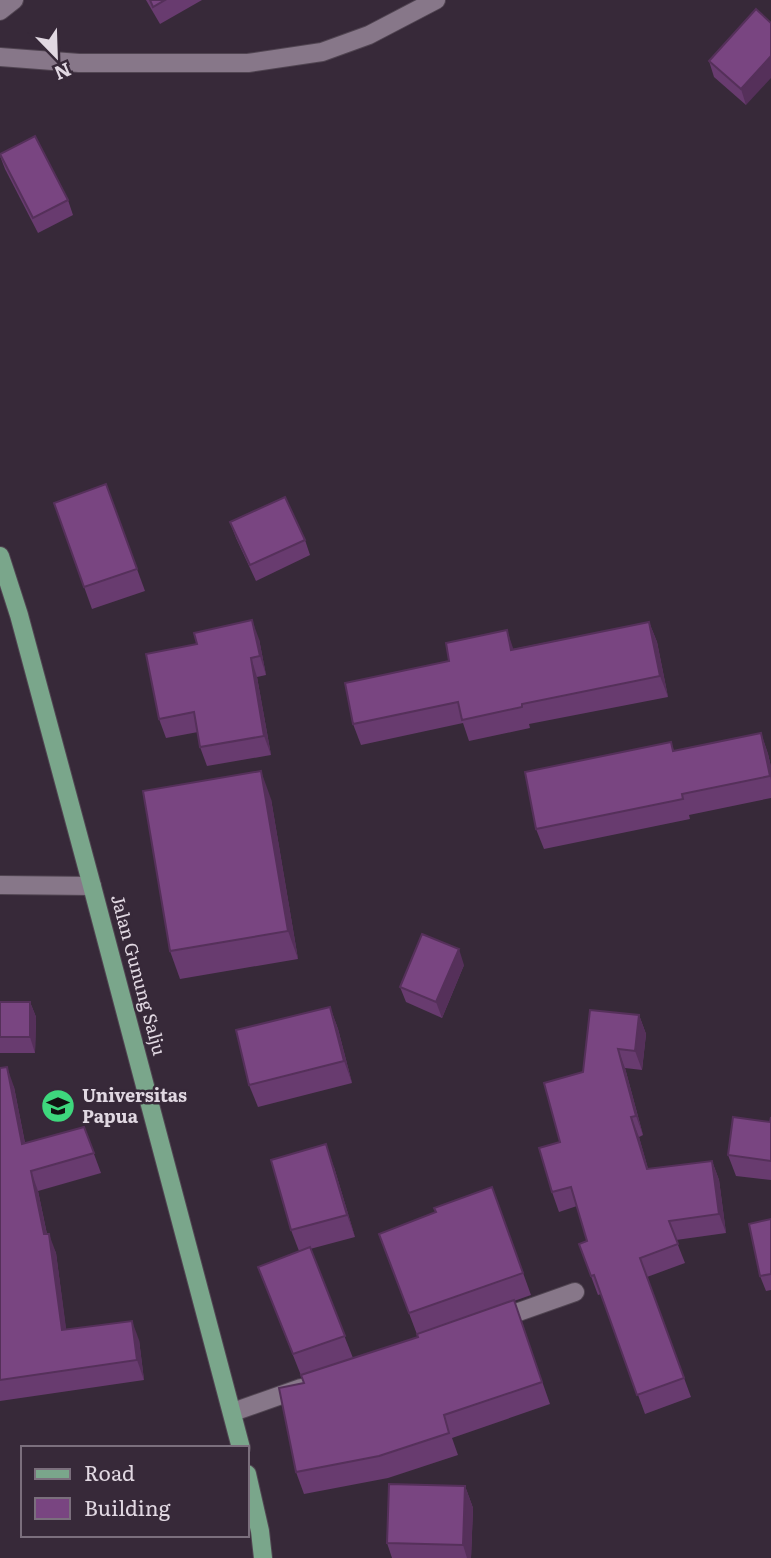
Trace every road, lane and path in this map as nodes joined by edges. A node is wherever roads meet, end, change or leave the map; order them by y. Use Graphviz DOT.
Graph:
graph roads {
  1 [pos="14,0"];
  2 [pos="436,0"];
  3 [pos="0,11"];
  4 [pos="0,57"];
  5 [pos="0,556"];
  6 [pos="0,885"];
  7 [pos="92,886"];
  8 [pos="575,1292"];
  9 [pos="483,1325"];
  10 [pos="312,1385"];
  11 [pos="233,1412"];
  12 [pos="241,1446"];
  13 [pos="248,1478"];
  14 [pos="263,1558"];
  1 -- 3 [label="street"];
  2 -- 4 [label="street"];
  5 -- 7 [label="main road, Jalan Gunung Salju"];
  6 -- 7 [label="street"];
  7 -- 11 [label="main road, Jalan Gunung Salju"];
  8 -- 9 [label="street"];
  10 -- 11 [label="street"];
  11 -- 12 [label="main road, Jalan Gunung Salju"];
  13 -- 14 [label="main road"];
}
